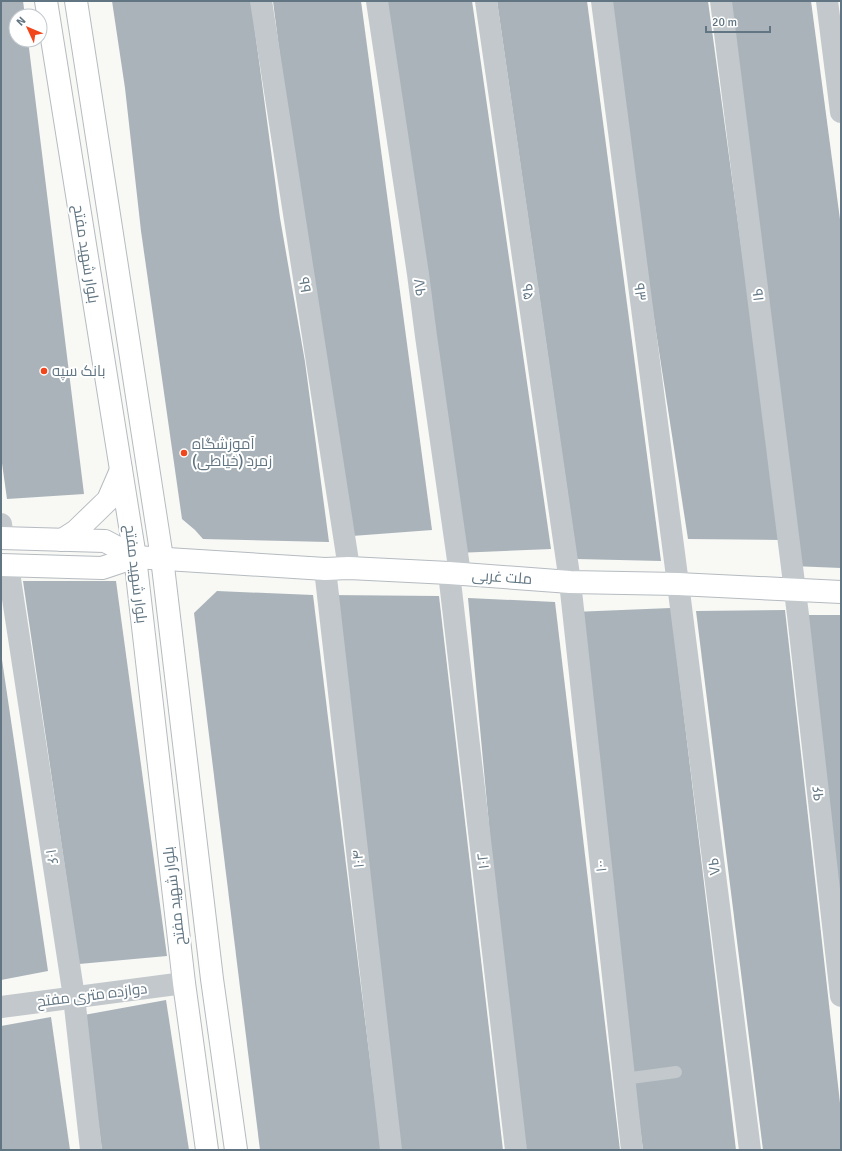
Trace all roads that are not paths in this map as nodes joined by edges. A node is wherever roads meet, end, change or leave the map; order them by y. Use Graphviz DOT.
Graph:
graph roads {
  1 [pos="46,1"];
  2 [pos="76,1"];
  3 [pos="261,1"];
  4 [pos="377,1"];
  5 [pos="486,1"];
  6 [pos="602,1"];
  7 [pos="721,1"];
  8 [pos="827,1"];
  9 [pos="841,112"];
  10 [pos="121,470"];
  11 [pos="2,533"];
  12 [pos="62,540"];
  13 [pos="135,557"];
  14 [pos="162,558"];
  15 [pos="4,565"];
  16 [pos="349,568"];
  17 [pos="325,569"];
  18 [pos="454,573"];
  19 [pos="570,582"];
  20 [pos="678,584"];
  21 [pos="794,590"];
  22 [pos="841,592"];
  23 [pos="184,983"];
  24 [pos="841,996"];
  25 [pos="74,998"];
  26 [pos="1,1007"];
  27 [pos="676,1072"];
  28 [pos="624,1079"];
  29 [pos="231,1113"];
  30 [pos="203,1119"];
  31 [pos="91,1150"];
  32 [pos="207,1150"];
  33 [pos="236,1150"];
  34 [pos="391,1150"];
  35 [pos="516,1150"];
  36 [pos="632,1150"];
  37 [pos="750,1150"];
  1 -- 10 [label="main road, بلوار شهید مفتح"];
  2 -- 14 [label="main road, بلوار شهید مفتح"];
  3 -- 16 [label="street, ۹۹"];
  4 -- 18 [label="street, ۹۷"];
  5 -- 19 [label="street, ۹۵"];
  6 -- 20 [label="street, ۹۳"];
  7 -- 21 [label="street, ۹۱"];
  8 -- 9 [label="street"];
  10 -- 12 [label="main road"];
  10 -- 13 [label="main road, بلوار شهید مفتح"];
  11 -- 12 [label="main road"];
  12 -- 13 [label="main road"];
  13 -- 14 [label="main road, ملت غربی"];
  13 -- 15 [label="main road"];
  13 -- 23 [label="main road, بلوار شهید مفتح"];
  14 -- 17 [label="main road, ملت غربی"];
  14 -- 29 [label="main road, بلوار شهید مفتح"];
  15 -- 25 [label="street, ۱۰۶"];
  16 -- 17 [label="main road, ملت غربی"];
  16 -- 18 [label="main road, ملت غربی"];
  17 -- 34 [label="street, ۱۰۴"];
  18 -- 19 [label="main road, ملت غربی"];
  18 -- 35 [label="street, ۱۰۲"];
  19 -- 20 [label="main road, ملت غربی"];
  19 -- 28 [label="street, ۱۰۰"];
  20 -- 21 [label="main road, ملت غربی"];
  20 -- 37 [label="street, ۹۸"];
  21 -- 22 [label="main road, ملت غربی"];
  21 -- 24 [label="street, ۹۶"];
  23 -- 25 [label="street, دوازده متری مفتح"];
  23 -- 30 [label="main road, بلوار شهید مفتح"];
  25 -- 26 [label="street, دوازده متری مفتح"];
  25 -- 31 [label="street, ۱۰۶"];
  27 -- 28 [label="lane"];
  28 -- 36 [label="street, ۱۰۰"];
  29 -- 30 [label="main road"];
  29 -- 33 [label="main road, بلوار شهید مفتح"];
  30 -- 32 [label="main road, بلوار شهید مفتح"];
}
